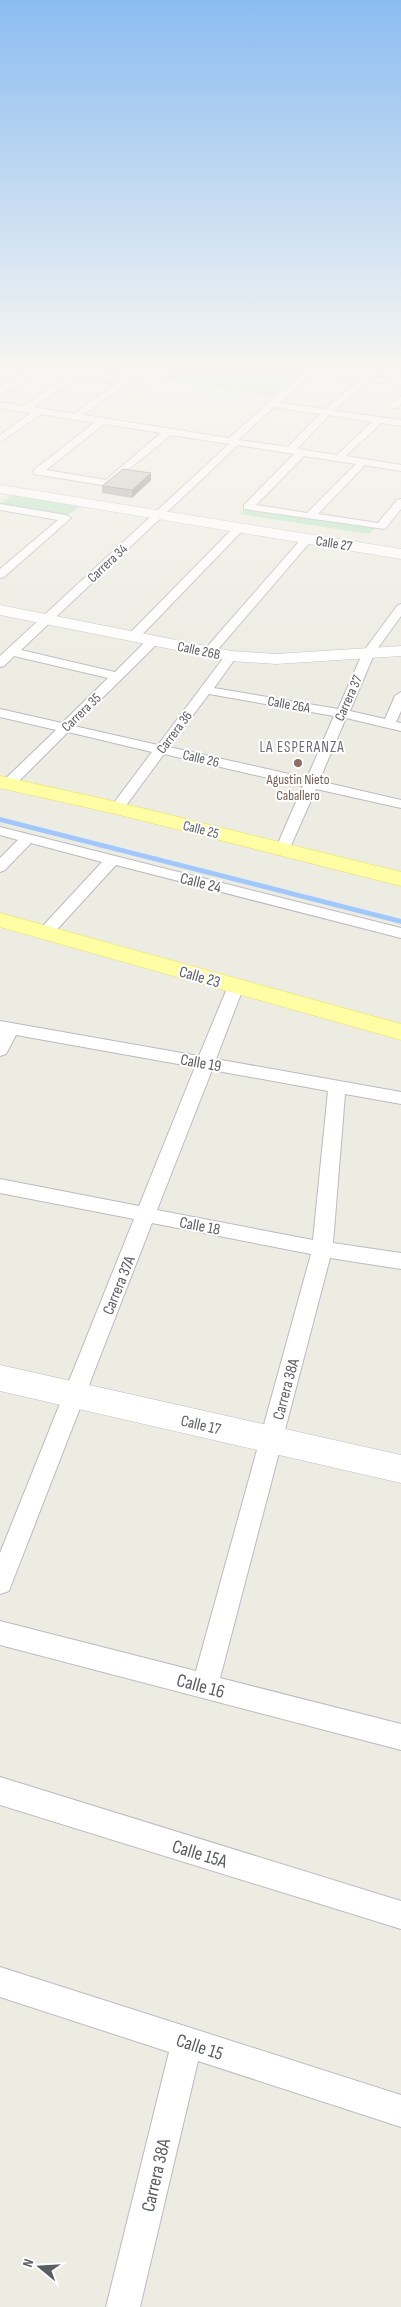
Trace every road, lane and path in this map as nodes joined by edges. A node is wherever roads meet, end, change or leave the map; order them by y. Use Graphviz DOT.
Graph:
graph roads {
  1 [pos="55,475"];
  2 [pos="118,475"];
  3 [pos="200,475"];
  4 [pos="280,475"];
  5 [pos="350,475"];
  6 [pos="0,480"];
  7 [pos="0,489"];
  8 [pos="401,502"];
  9 [pos="0,506"];
  10 [pos="163,511"];
  11 [pos="310,516"];
  12 [pos="380,527"];
  13 [pos="239,528"];
  14 [pos="307,539"];
  15 [pos="401,544"];
  16 [pos="401,554"];
  17 [pos="0,574"];
  18 [pos="401,609"];
  19 [pos="0,610"];
  20 [pos="47,619"];
  21 [pos="134,636"];
  22 [pos="154,640"];
  23 [pos="210,651"];
  24 [pos="401,651"];
  25 [pos="12,652"];
  26 [pos="369,652"];
  27 [pos="231,656"];
  28 [pos="0,663"];
  29 [pos="117,676"];
  30 [pos="206,690"];
  31 [pos="401,696"];
  32 [pos="0,712"];
  33 [pos="341,713"];
  34 [pos="395,725"];
  35 [pos="65,728"];
  36 [pos="161,749"];
  37 [pos="4,783"];
  38 [pos="311,783"];
  39 [pos="401,804"];
  40 [pos="117,808"];
  41 [pos="0,831"];
  42 [pos="28,838"];
  43 [pos="282,850"];
  44 [pos="113,860"];
  45 [pos="0,867"];
  46 [pos="401,879"];
  47 [pos="0,920"];
  48 [pos="46,932"];
  49 [pos="401,933"];
  50 [pos="236,986"];
  51 [pos="6,1028"];
  52 [pos="401,1032"];
  53 [pos="0,1050"];
  54 [pos="206,1063"];
  55 [pos="337,1086"];
  56 [pos="401,1098"];
  57 [pos="0,1186"];
  58 [pos="146,1214"];
  59 [pos="322,1249"];
  60 [pos="401,1261"];
  61 [pos="0,1378"];
  62 [pos="75,1395"];
  63 [pos="271,1440"];
  64 [pos="401,1469"];
  65 [pos="0,1583"];
  66 [pos="0,1633"];
  67 [pos="205,1686"];
  68 [pos="401,1737"];
  69 [pos="0,1791"];
  70 [pos="401,1915"];
  71 [pos="0,1982"];
  72 [pos="187,2042"];
  73 [pos="401,2111"];
  74 [pos="123,2307"];
  1 -- 2 [label="street"];
  3 -- 10 [label="street, Carrera 34"];
  4 -- 11 [label="street"];
  5 -- 11 [label="street"];
  6 -- 10 [label="main road, Calle 27"];
  7 -- 10 [label="main road, Calle 27"];
  8 -- 12 [label="street"];
  9 -- 17 [label="street"];
  10 -- 13 [label="main road, Calle 27"];
  10 -- 15 [label="main road, Calle 27"];
  10 -- 20 [label="street, Carrera 34"];
  11 -- 12 [label="street"];
  13 -- 14 [label="main road, Calle 27"];
  13 -- 21 [label="street"];
  14 -- 16 [label="main road, Calle 27"];
  14 -- 23 [label="street"];
  18 -- 26 [label="street, Carrera 37"];
  19 -- 20 [label="main road, Calle 26B"];
  20 -- 21 [label="main road, Calle 26B"];
  20 -- 25 [label="street, Carrera 34"];
  21 -- 22 [label="main road, Calle 26B"];
  22 -- 23 [label="main road, Calle 26B"];
  22 -- 29 [label="street, Carrera 35"];
  23 -- 27 [label="main road, Calle 26B"];
  24 -- 26 [label="main road, Calle 26B"];
  25 -- 28 [label="street, Carrera 34"];
  25 -- 29 [label="street"];
  26 -- 27 [label="main road, Calle 26B"];
  26 -- 33 [label="street, Carrera 37"];
  27 -- 30 [label="street, Carrera 36"];
  29 -- 35 [label="street, Carrera 35"];
  30 -- 33 [label="street, Calle 26A"];
  30 -- 36 [label="street, Carrera 36"];
  31 -- 34 [label="street"];
  32 -- 35 [label="street, Calle 26"];
  33 -- 34 [label="street, Calle 26A"];
  33 -- 38 [label="street, Carrera 37"];
  35 -- 36 [label="street, Calle 26"];
  35 -- 37 [label="street, Carrera 35"];
  36 -- 38 [label="street, Calle 26"];
  36 -- 40 [label="street, Carrera 36"];
  37 -- 40 [label="main road, Calle 25"];
  38 -- 39 [label="street, Calle 26"];
  38 -- 43 [label="street, Carrera 37"];
  40 -- 43 [label="main road, Calle 25"];
  41 -- 42 [label="street, Calle 24"];
  42 -- 44 [label="street, Calle 24"];
  42 -- 45 [label="street"];
  43 -- 46 [label="main road, Calle 25"];
  44 -- 48 [label="street"];
  44 -- 49 [label="street, Calle 24"];
  47 -- 48 [label="main road, Calle 23"];
  48 -- 50 [label="main road, Calle 23"];
  50 -- 52 [label="main road, Calle 23"];
  50 -- 54 [label="street, Carrera 37A"];
  51 -- 53 [label="street"];
  51 -- 54 [label="street, Calle 19"];
  54 -- 55 [label="street, Calle 19"];
  54 -- 58 [label="street, Carrera 37A"];
  55 -- 56 [label="street, Calle 19"];
  55 -- 59 [label="street, Carrera 38A"];
  57 -- 58 [label="street, Calle 18"];
  58 -- 59 [label="street, Calle 18"];
  58 -- 62 [label="street, Carrera 37A"];
  59 -- 60 [label="street, Calle 18"];
  59 -- 63 [label="street, Carrera 38A"];
  61 -- 62 [label="main road, Calle 17"];
  62 -- 63 [label="main road, Calle 17"];
  62 -- 65 [label="street, Carrera 37A"];
  63 -- 64 [label="main road, Calle 17"];
  63 -- 67 [label="street, Carrera 38A"];
  66 -- 67 [label="street, Calle 16"];
  67 -- 68 [label="street, Calle 16"];
  69 -- 70 [label="street, Calle 15A"];
  71 -- 72 [label="street, Calle 15"];
  72 -- 73 [label="street, Calle 15"];
  72 -- 74 [label="street, Carrera 38A"];
}
